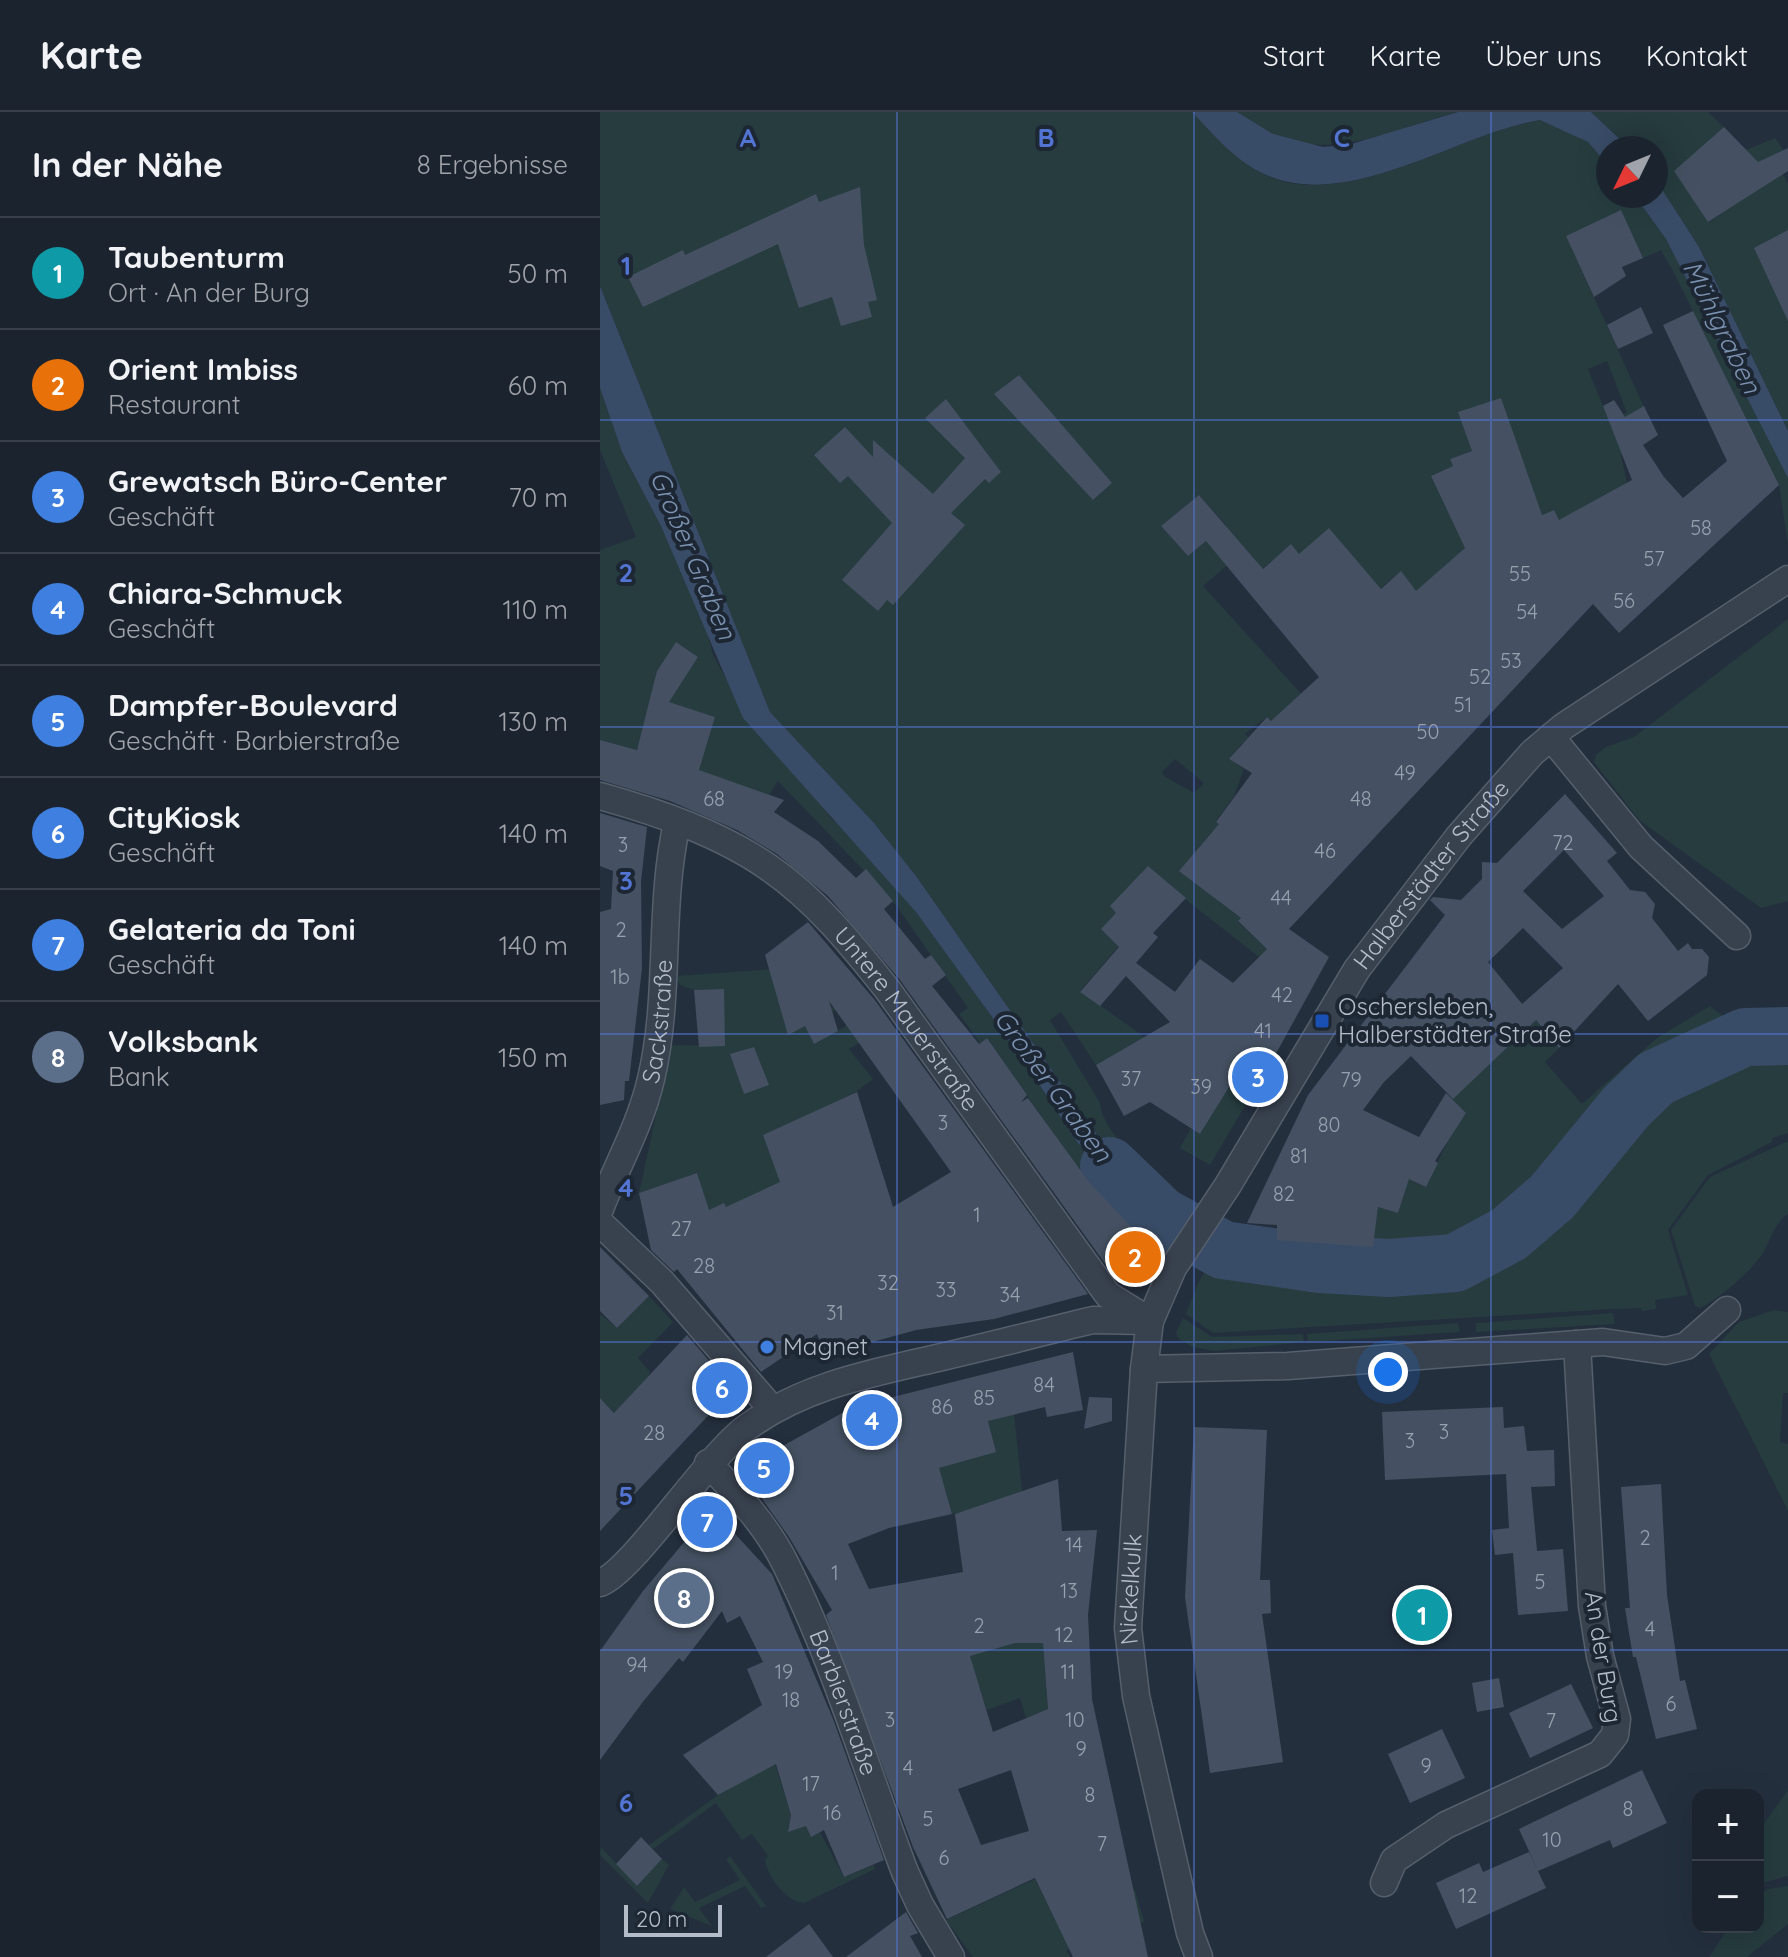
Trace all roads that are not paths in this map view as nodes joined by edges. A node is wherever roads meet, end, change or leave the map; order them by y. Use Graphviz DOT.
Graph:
graph roads {
  1 [pos="1788,579"];
  2 [pos="1551,737"];
  3 [pos="600,796"];
  4 [pos="677,823"];
  5 [pos="1737,936"];
  6 [pos="600,1209"];
  7 [pos="600,1223"];
  8 [pos="1727,1310"];
  9 [pos="1152,1317"];
  10 [pos="1577,1344"];
  11 [pos="1144,1369"];
  12 [pos="772,1409"];
  13 [pos="708,1463"];
  14 [pos="600,1583"];
  15 [pos="1384,1883"];
  16 [pos="951,1957"];
  17 [pos="1199,1957"];
  1 -- 2 [label="street, Halberstädter Straße"];
  2 -- 5 [label="street"];
  2 -- 9 [label="street, Halberstädter Straße"];
  3 -- 4 [label="street, Untere Mauerstraße"];
  4 -- 6 [label="street, Sackstraße"];
  4 -- 9 [label="street, Untere Mauerstraße"];
  7 -- 12 [label="street"];
  8 -- 10 [label="street"];
  9 -- 11 [label="street, Nickelkulk"];
  9 -- 12 [label="street"];
  10 -- 11 [label="street"];
  10 -- 15 [label="street, An der Burg"];
  11 -- 17 [label="street, Nickelkulk"];
  12 -- 13 [label="street"];
  13 -- 14 [label="street"];
  13 -- 16 [label="street, Barbierstraße"];
}
